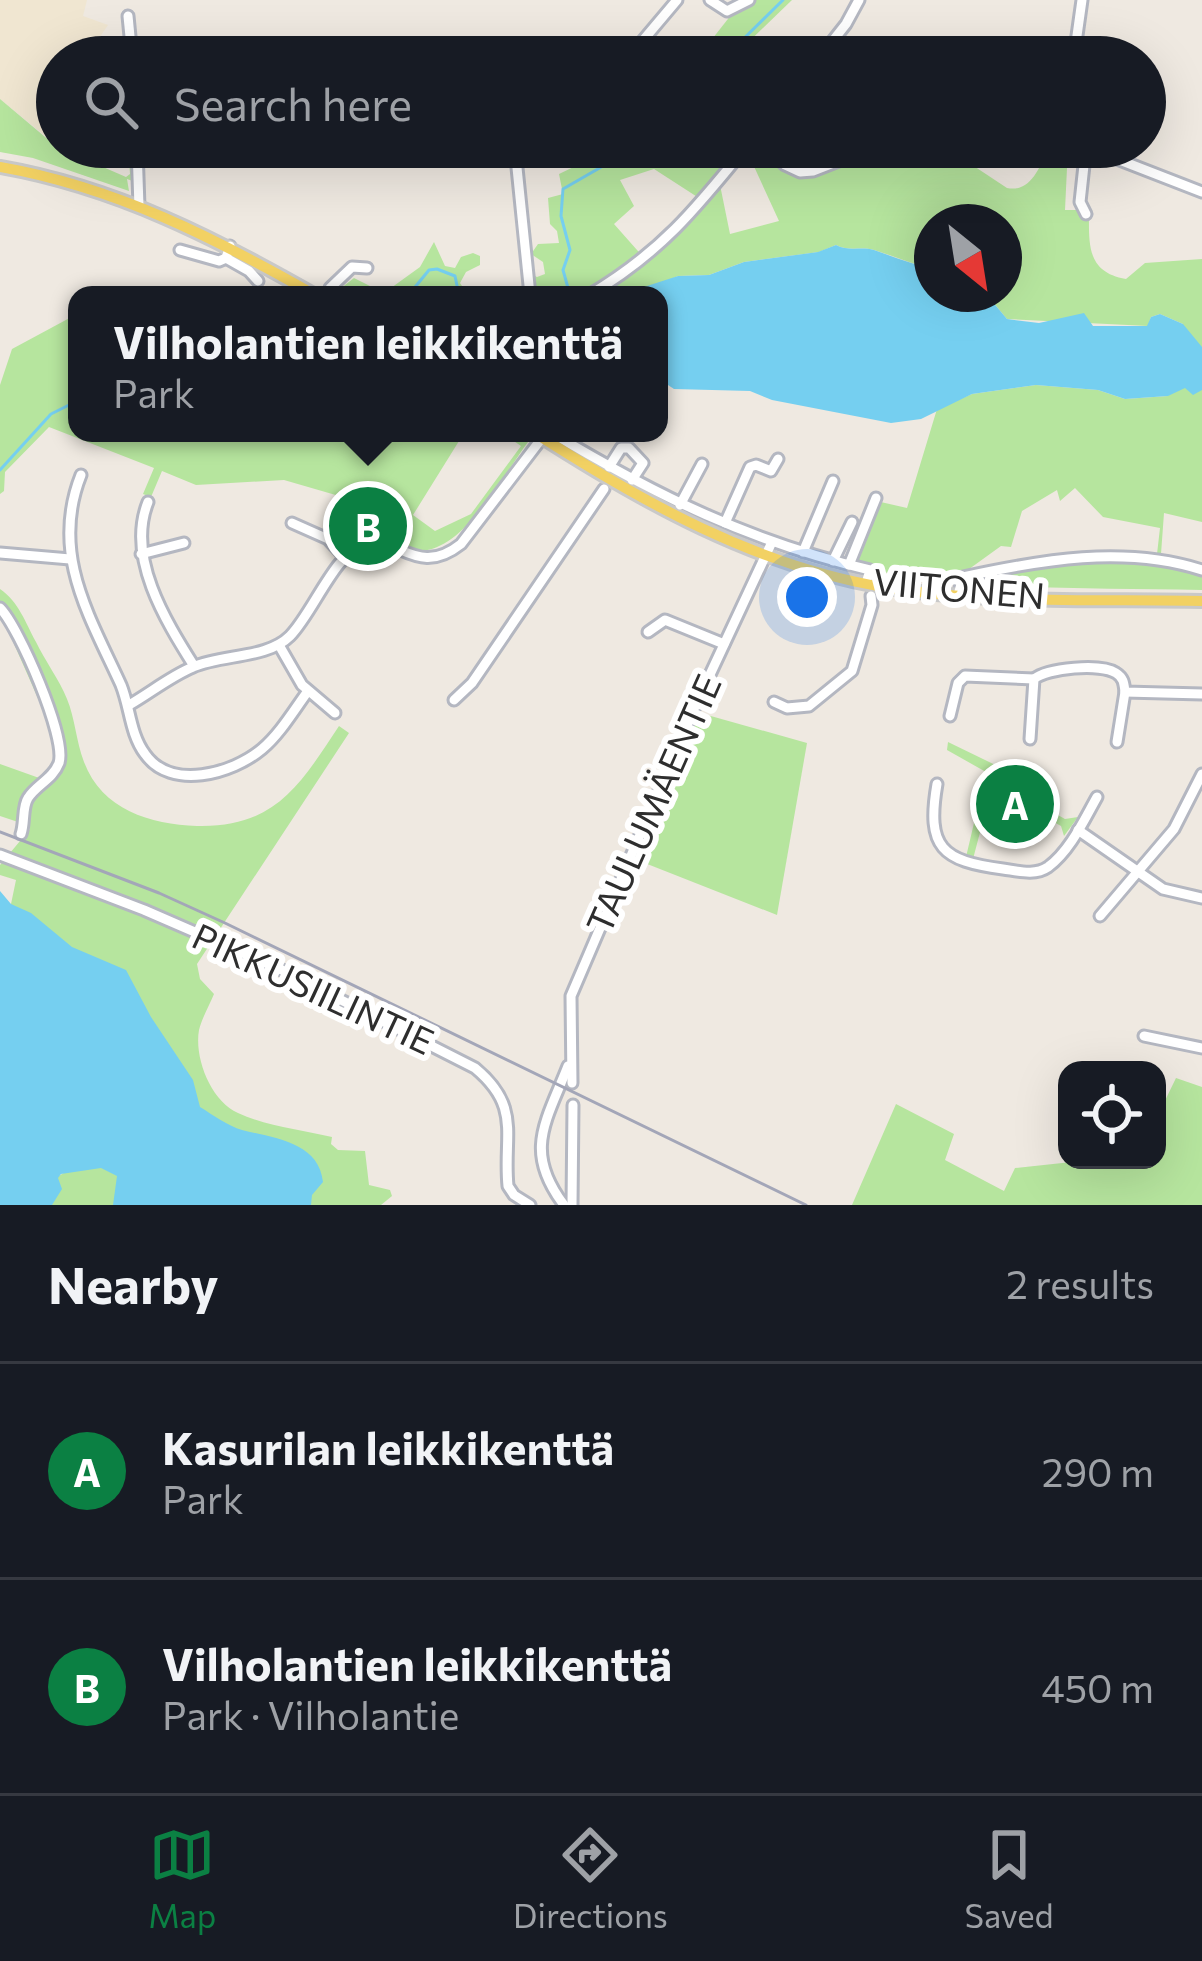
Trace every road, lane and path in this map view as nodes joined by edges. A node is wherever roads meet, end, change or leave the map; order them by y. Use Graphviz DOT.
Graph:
graph roads {
  1 [pos="677,0"];
  2 [pos="710,0"];
  3 [pos="748,0"];
  4 [pos="859,0"];
  5 [pos="1082,0"];
  6 [pos="128,16"];
  7 [pos="130,36"];
  8 [pos="647,36"];
  9 [pos="837,36"];
  10 [pos="1077,36"];
  11 [pos="0,167"];
  12 [pos="138,168"];
  13 [pos="516,168"];
  14 [pos="729,168"];
  15 [pos="791,168"];
  16 [pos="821,168"];
  17 [pos="1084,168"];
  18 [pos="1140,168"];
  19 [pos="1202,192"];
  20 [pos="139,207"];
  21 [pos="1086,214"];
  22 [pos="180,250"];
  23 [pos="228,252"];
  24 [pos="367,268"];
  25 [pos="258,280"];
  26 [pos="297,286"];
  27 [pos="332,286"];
  28 [pos="529,286"];
  29 [pos="603,286"];
  30 [pos="537,442"];
  31 [pos="555,442"];
  32 [pos="559,442"];
  33 [pos="778,459"];
  34 [pos="702,464"];
  35 [pos="609,467"];
  36 [pos="81,475"];
  37 [pos="632,480"];
  38 [pos="833,481"];
  39 [pos="604,489"];
  40 [pos="876,498"];
  41 [pos="148,502"];
  42 [pos="680,505"];
  43 [pos="852,522"];
  44 [pos="292,523"];
  45 [pos="725,523"];
  46 [pos="184,543"];
  47 [pos="769,549"];
  48 [pos="803,552"];
  49 [pos="0,553"];
  50 [pos="141,554"];
  51 [pos="345,556"];
  52 [pos="70,559"];
  53 [pos="833,561"];
  54 [pos="849,565"];
  55 [pos="1202,570"];
  56 [pos="868,590"];
  57 [pos="958,595"];
  58 [pos="1202,601"];
  59 [pos="0,608"];
  60 [pos="648,632"];
  61 [pos="724,644"];
  62 [pos="279,645"];
  63 [pos="194,666"];
  64 [pos="1034,679"];
  65 [pos="308,691"];
  66 [pos="1126,692"];
  67 [pos="1202,694"];
  68 [pos="454,700"];
  69 [pos="774,702"];
  70 [pos="129,705"];
  71 [pos="334,713"];
  72 [pos="950,716"];
  73 [pos="1030,739"];
  74 [pos="1117,742"];
  75 [pos="1202,775"];
  76 [pos="937,784"];
  77 [pos="1096,797"];
  78 [pos="1078,830"];
  79 [pos="1,857"];
  80 [pos="1136,870"];
  81 [pos="1202,898"];
  82 [pos="1100,916"];
  83 [pos="1144,1036"];
  84 [pos="1202,1048"];
  85 [pos="570,1060"];
  86 [pos="572,1083"];
  87 [pos="573,1105"];
  88 [pos="566,1204"];
  89 [pos="530,1205"];
  90 [pos="548,1205"];
  1 -- 8 [label="street"];
  2 -- 3 [label="street"];
  4 -- 9 [label="street"];
  5 -- 10 [label="street"];
  6 -- 7 [label="street"];
  11 -- 20 [label="main road"];
  12 -- 20 [label="street"];
  13 -- 28 [label="street"];
  14 -- 29 [label="street"];
  15 -- 16 [label="street"];
  17 -- 21 [label="street"];
  18 -- 19 [label="street"];
  20 -- 23 [label="main road"];
  22 -- 23 [label="street"];
  23 -- 25 [label="street"];
  23 -- 26 [label="main road"];
  24 -- 27 [label="street"];
  30 -- 51 [label="street"];
  31 -- 47 [label="main road, VIITONEN"];
  32 -- 35 [label="street"];
  33 -- 45 [label="street"];
  34 -- 42 [label="street"];
  35 -- 37 [label="street"];
  35 -- 37 [label="street"];
  36 -- 52 [label="street"];
  37 -- 42 [label="street"];
  38 -- 48 [label="street"];
  39 -- 68 [label="street"];
  40 -- 54 [label="street"];
  41 -- 50 [label="street"];
  42 -- 45 [label="street"];
  43 -- 53 [label="street"];
  44 -- 51 [label="street"];
  45 -- 47 [label="street"];
  46 -- 50 [label="street"];
  47 -- 48 [label="street"];
  47 -- 56 [label="main road, VIITONEN"];
  47 -- 61 [label="street, TAULUMÄENTIE"];
  48 -- 53 [label="street"];
  49 -- 52 [label="street"];
  50 -- 63 [label="street"];
  51 -- 62 [label="street"];
  52 -- 70 [label="street"];
  53 -- 54 [label="street"];
  54 -- 56 [label="street"];
  55 -- 57 [label="street"];
  56 -- 57 [label="main road, VIITONEN"];
  56 -- 69 [label="street"];
  57 -- 58 [label="main road, VIITONEN"];
  59 -- 79 [label="street"];
  60 -- 61 [label="street"];
  61 -- 85 [label="street, TAULUMÄENTIE"];
  62 -- 63 [label="street"];
  62 -- 65 [label="street"];
  63 -- 70 [label="street"];
  64 -- 66 [label="street"];
  64 -- 72 [label="street"];
  64 -- 73 [label="street"];
  65 -- 70 [label="street"];
  65 -- 71 [label="street"];
  66 -- 67 [label="street"];
  66 -- 74 [label="street"];
  75 -- 80 [label="street"];
  76 -- 78 [label="street"];
  77 -- 78 [label="street"];
  78 -- 80 [label="street"];
  79 -- 89 [label="street, PIKKUSIILINTIE"];
  80 -- 81 [label="street"];
  80 -- 82 [label="street"];
  83 -- 84 [label="street"];
  85 -- 86 [label="street, TAULUMÄENTIE"];
  85 -- 88 [label="street, TAULUMÄENTIE"];
  87 -- 88 [label="street"];
  88 -- 90 [label="street"];
}
